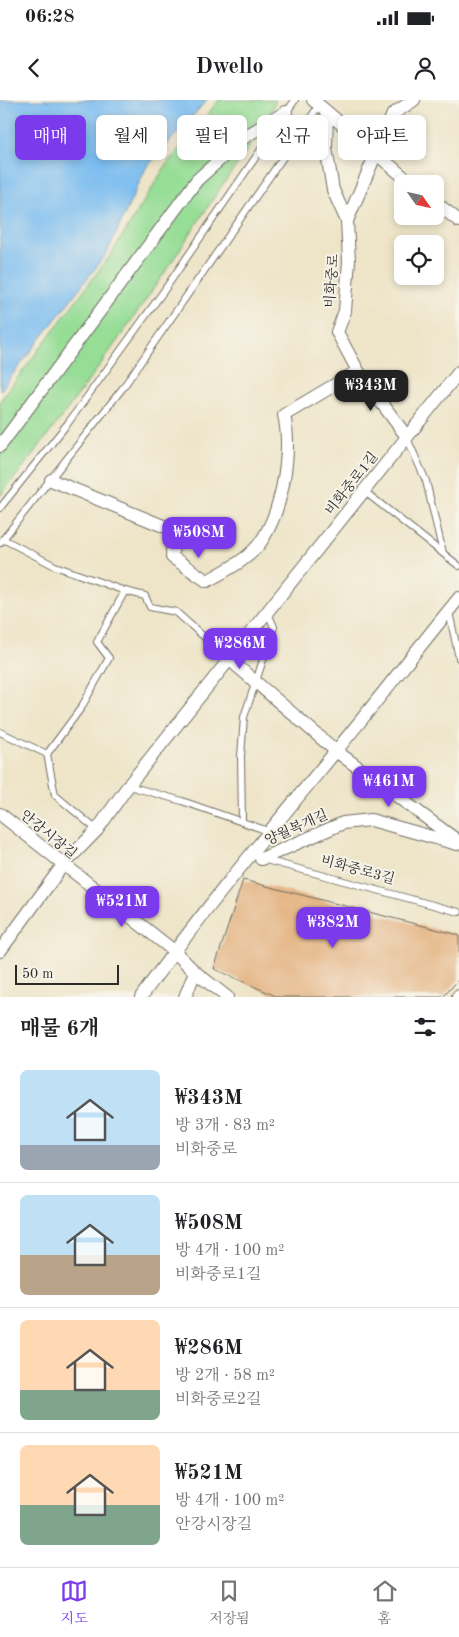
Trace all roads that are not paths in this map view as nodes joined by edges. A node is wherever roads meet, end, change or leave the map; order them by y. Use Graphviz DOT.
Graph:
graph roads {
  1 [pos="295,100"];
  2 [pos="414,100"];
  3 [pos="320,104"];
  4 [pos="286,112"];
  5 [pos="393,115"];
  6 [pos="338,120"];
  7 [pos="371,160"];
  8 [pos="383,160"];
  9 [pos="401,175"];
  10 [pos="444,209"];
  11 [pos="347,221"];
  12 [pos="459,221"];
  13 [pos="358,371"];
  14 [pos="459,372"];
  15 [pos="407,437"];
  16 [pos="0,446"];
  17 [pos="51,480"];
  18 [pos="364,491"];
  19 [pos="0,508"];
  20 [pos="2,541"];
  21 [pos="443,553"];
  22 [pos="459,566"];
  23 [pos="125,591"];
  24 [pos="459,598"];
  25 [pos="448,611"];
  26 [pos="268,613"];
  27 [pos="459,658"];
  28 [pos="230,660"];
  29 [pos="256,682"];
  30 [pos="0,732"];
  31 [pos="336,752"];
  32 [pos="47,754"];
  33 [pos="128,786"];
  34 [pos="0,814"];
  35 [pos="242,821"];
  36 [pos="97,830"];
  37 [pos="268,831"];
  38 [pos="459,843"];
  39 [pos="254,858"];
  40 [pos="64,865"];
  41 [pos="459,912"];
  42 [pos="0,951"];
  43 [pos="174,951"];
  44 [pos="195,972"];
  45 [pos="141,997"];
  46 [pos="185,997"];
  47 [pos="227,997"];
  1 -- 4 [label="lane"];
  2 -- 5 [label="street, 비화중로"];
  3 -- 6 [label="street"];
  3 -- 11 [label="street, 비화중로"];
  3 -- 17 [label="lane"];
  4 -- 16 [label="street"];
  4 -- 19 [label="lane"];
  7 -- 11 [label="street, 비화중로"];
  8 -- 9 [label="street"];
  10 -- 12 [label="street"];
  11 -- 13 [label="street, 비화중로"];
  13 -- 15 [label="street, 비화중로"];
  13 -- 17 [label="street"];
  14 -- 15 [label="street, 비화중로1길"];
  15 -- 18 [label="street, 비화중로1길"];
  15 -- 21 [label="lane"];
  17 -- 20 [label="lane"];
  18 -- 21 [label="lane"];
  18 -- 26 [label="street, 비화중로1길"];
  20 -- 23 [label="lane"];
  21 -- 22 [label="lane"];
  23 -- 28 [label="lane"];
  23 -- 32 [label="lane"];
  24 -- 25 [label="street"];
  25 -- 27 [label="lane"];
  25 -- 31 [label="street"];
  26 -- 28 [label="street, 비화중로1길"];
  26 -- 29 [label="lane"];
  28 -- 29 [label="street"];
  28 -- 33 [label="street, 비화중로1길"];
  29 -- 31 [label="street"];
  29 -- 35 [label="lane"];
  30 -- 32 [label="lane"];
  31 -- 37 [label="street"];
  31 -- 38 [label="street"];
  32 -- 36 [label="lane"];
  33 -- 35 [label="lane"];
  33 -- 36 [label="street, 비화중로1길"];
  34 -- 40 [label="street, 안강시장길"];
  35 -- 37 [label="lane"];
  36 -- 40 [label="street, 비화중로1길"];
  37 -- 39 [label="street"];
  38 -- 39 [label="street, 양월복개길"];
  39 -- 41 [label="lane, 비화중로3길"];
  39 -- 43 [label="street"];
  40 -- 42 [label="street, 비화중로1길"];
  40 -- 43 [label="street, 안강시장길"];
  43 -- 44 [label="street, 안강시장길"];
  43 -- 45 [label="street"];
  44 -- 46 [label="street"];
  44 -- 47 [label="street, 안강시장길"];
}
